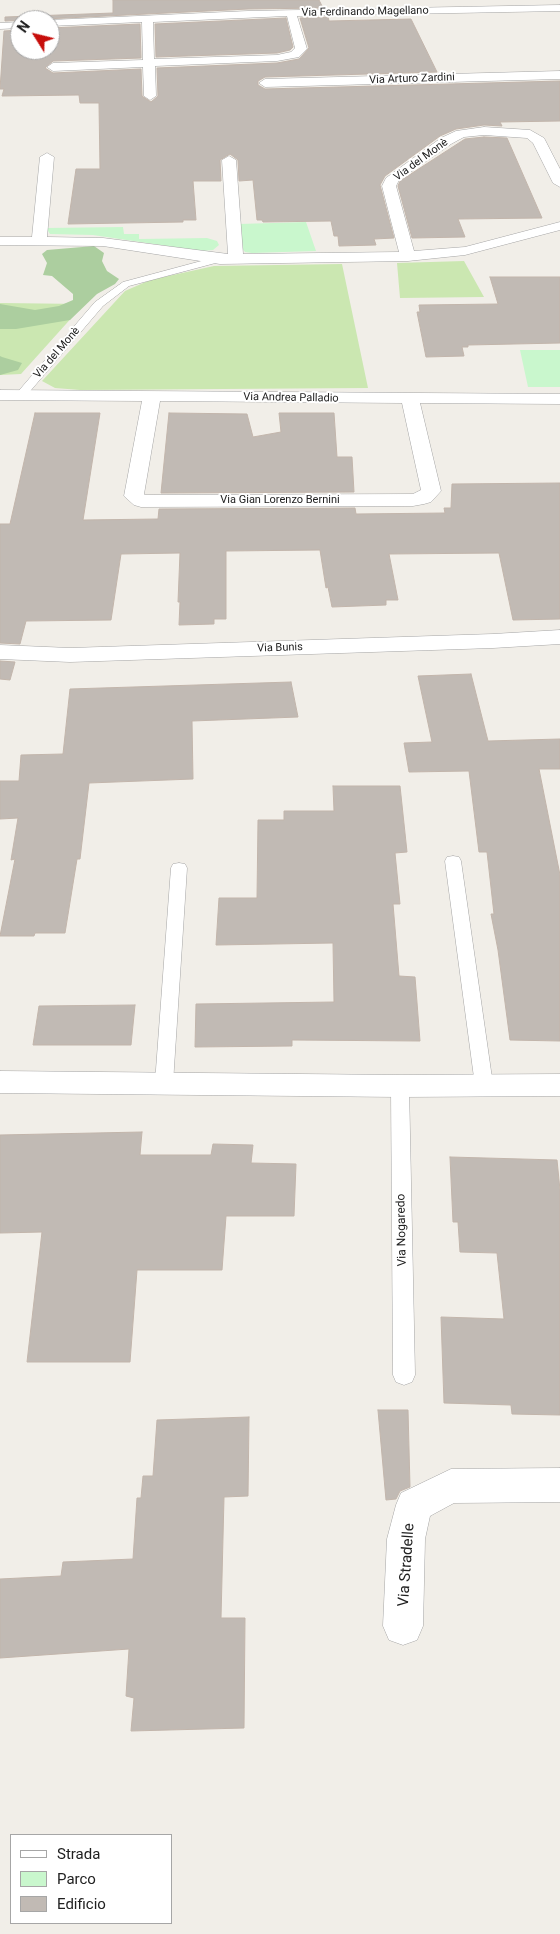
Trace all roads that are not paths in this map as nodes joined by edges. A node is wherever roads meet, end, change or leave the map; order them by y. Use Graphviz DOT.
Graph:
graph roads {
  1 [pos="560,8"];
  2 [pos="291,14"];
  3 [pos="147,19"];
  4 [pos="60,23"];
  5 [pos="149,62"];
  6 [pos="53,67"];
  7 [pos="560,69"];
  8 [pos="386,75"];
  9 [pos="560,75"];
  10 [pos="265,83"];
  11 [pos="150,96"];
  12 [pos="47,157"];
  13 [pos="229,160"];
  14 [pos="560,183"];
  15 [pos="560,226"];
  16 [pos="0,241"];
  17 [pos="39,241"];
  18 [pos="408,256"];
  19 [pos="220,259"];
  20 [pos="236,259"];
  21 [pos="22,394"];
  22 [pos="0,395"];
  23 [pos="152,396"];
  24 [pos="410,399"];
  25 [pos="560,399"];
  26 [pos="560,637"];
  27 [pos="0,652"];
  28 [pos="453,861"];
  29 [pos="179,868"];
  30 [pos="0,1082"];
  31 [pos="164,1083"];
  32 [pos="484,1085"];
  33 [pos="560,1085"];
  34 [pos="400,1086"];
  35 [pos="404,1375"];
  36 [pos="560,1485"];
  37 [pos="403,1626"];
  1 -- 2 [label="street, Via Ferdinando Magellano"];
  2 -- 3 [label="street, Via Ferdinando Magellano"];
  2 -- 5 [label="street, Via Ferdinando Magellano"];
  3 -- 4 [label="street, Via Ferdinando Magellano"];
  3 -- 5 [label="street"];
  5 -- 6 [label="street, Via Ferdinando Magellano"];
  5 -- 11 [label="street"];
  7 -- 8 [label="street, Via Arturo Zardini"];
  9 -- 10 [label="street, Via Arturo Zardini"];
  12 -- 17 [label="street"];
  13 -- 20 [label="street"];
  14 -- 18 [label="street, Via del Monè"];
  15 -- 18 [label="street, Via del Monè"];
  16 -- 17 [label="street, Via del Monè"];
  17 -- 19 [label="street, Via del Monè"];
  18 -- 20 [label="street, Via del Monè"];
  19 -- 20 [label="street, Via del Monè"];
  19 -- 21 [label="lane, Via del Monè"];
  21 -- 22 [label="street"];
  21 -- 23 [label="street, Via Andrea Palladio"];
  23 -- 24 [label="street, Via Andrea Palladio"];
  23 -- 24 [label="street, Via Gian Lorenzo Bernini"];
  24 -- 25 [label="street, Via Andrea Palladio"];
  26 -- 27 [label="street, Via Bunis"];
  28 -- 32 [label="lane"];
  29 -- 31 [label="lane"];
  30 -- 31 [label="street"];
  31 -- 34 [label="street"];
  32 -- 33 [label="street"];
  32 -- 34 [label="street"];
  34 -- 35 [label="lane, Via Nogaredo"];
  36 -- 37 [label="street, Via Stradelle"];
}
